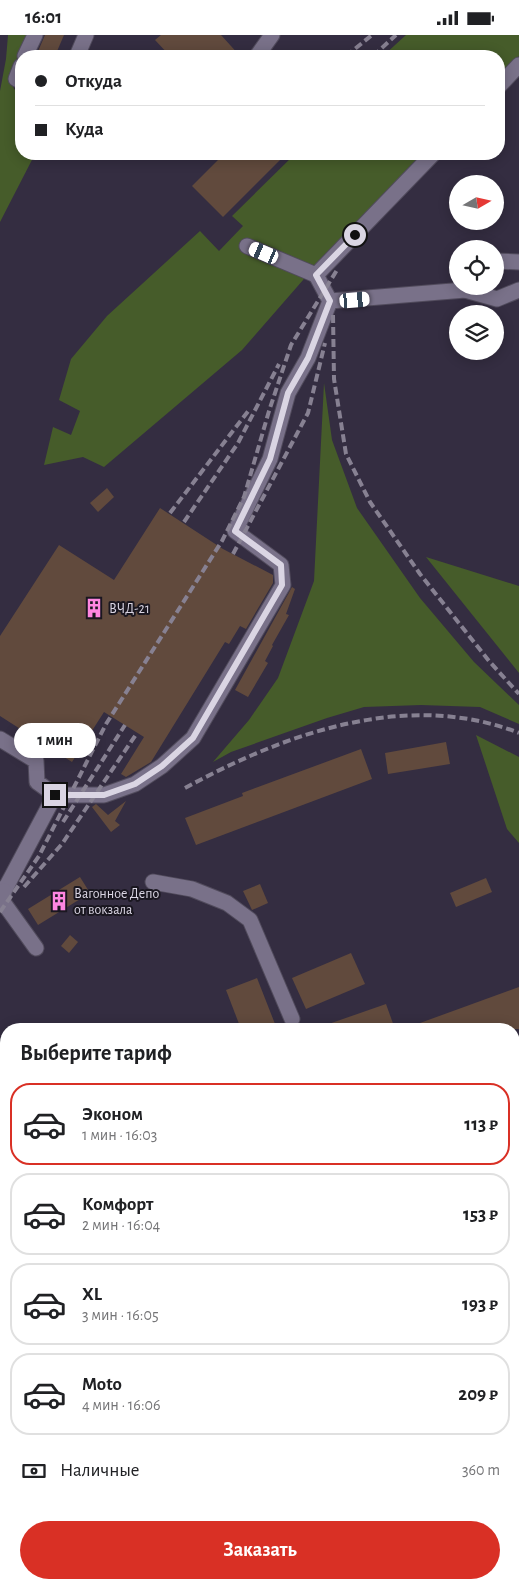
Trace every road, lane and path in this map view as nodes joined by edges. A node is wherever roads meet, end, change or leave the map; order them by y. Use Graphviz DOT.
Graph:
graph roads {
  1 [pos="35,35"];
  2 [pos="86,35"];
  3 [pos="272,35"];
  4 [pos="29,50"];
  5 [pos="79,50"];
  6 [pos="261,50"];
  7 [pos="519,65"];
  8 [pos="505,80"];
  9 [pos="427,160"];
  10 [pos="247,246"];
  11 [pos="504,261"];
  12 [pos="519,262"];
  13 [pos="316,275"];
  14 [pos="449,290"];
  15 [pos="519,290"];
  16 [pos="486,295"];
  17 [pos="330,301"];
  18 [pos="0,739"];
  19 [pos="55,795"];
  20 [pos="153,882"];
  21 [pos="2,890"];
  22 [pos="36,947"];
  23 [pos="292,1019"];
  1 -- 4 [label="street"];
  2 -- 5 [label="street"];
  3 -- 6 [label="street"];
  7 -- 8 [label="street"];
  9 -- 13 [label="street"];
  10 -- 13 [label="street"];
  11 -- 12 [label="street"];
  13 -- 17 [label="street"];
  14 -- 17 [label="street"];
  15 -- 16 [label="street"];
  17 -- 19 [label="street"];
  18 -- 19 [label="street"];
  19 -- 21 [label="street"];
  20 -- 23 [label="street"];
  21 -- 22 [label="street"];
}
